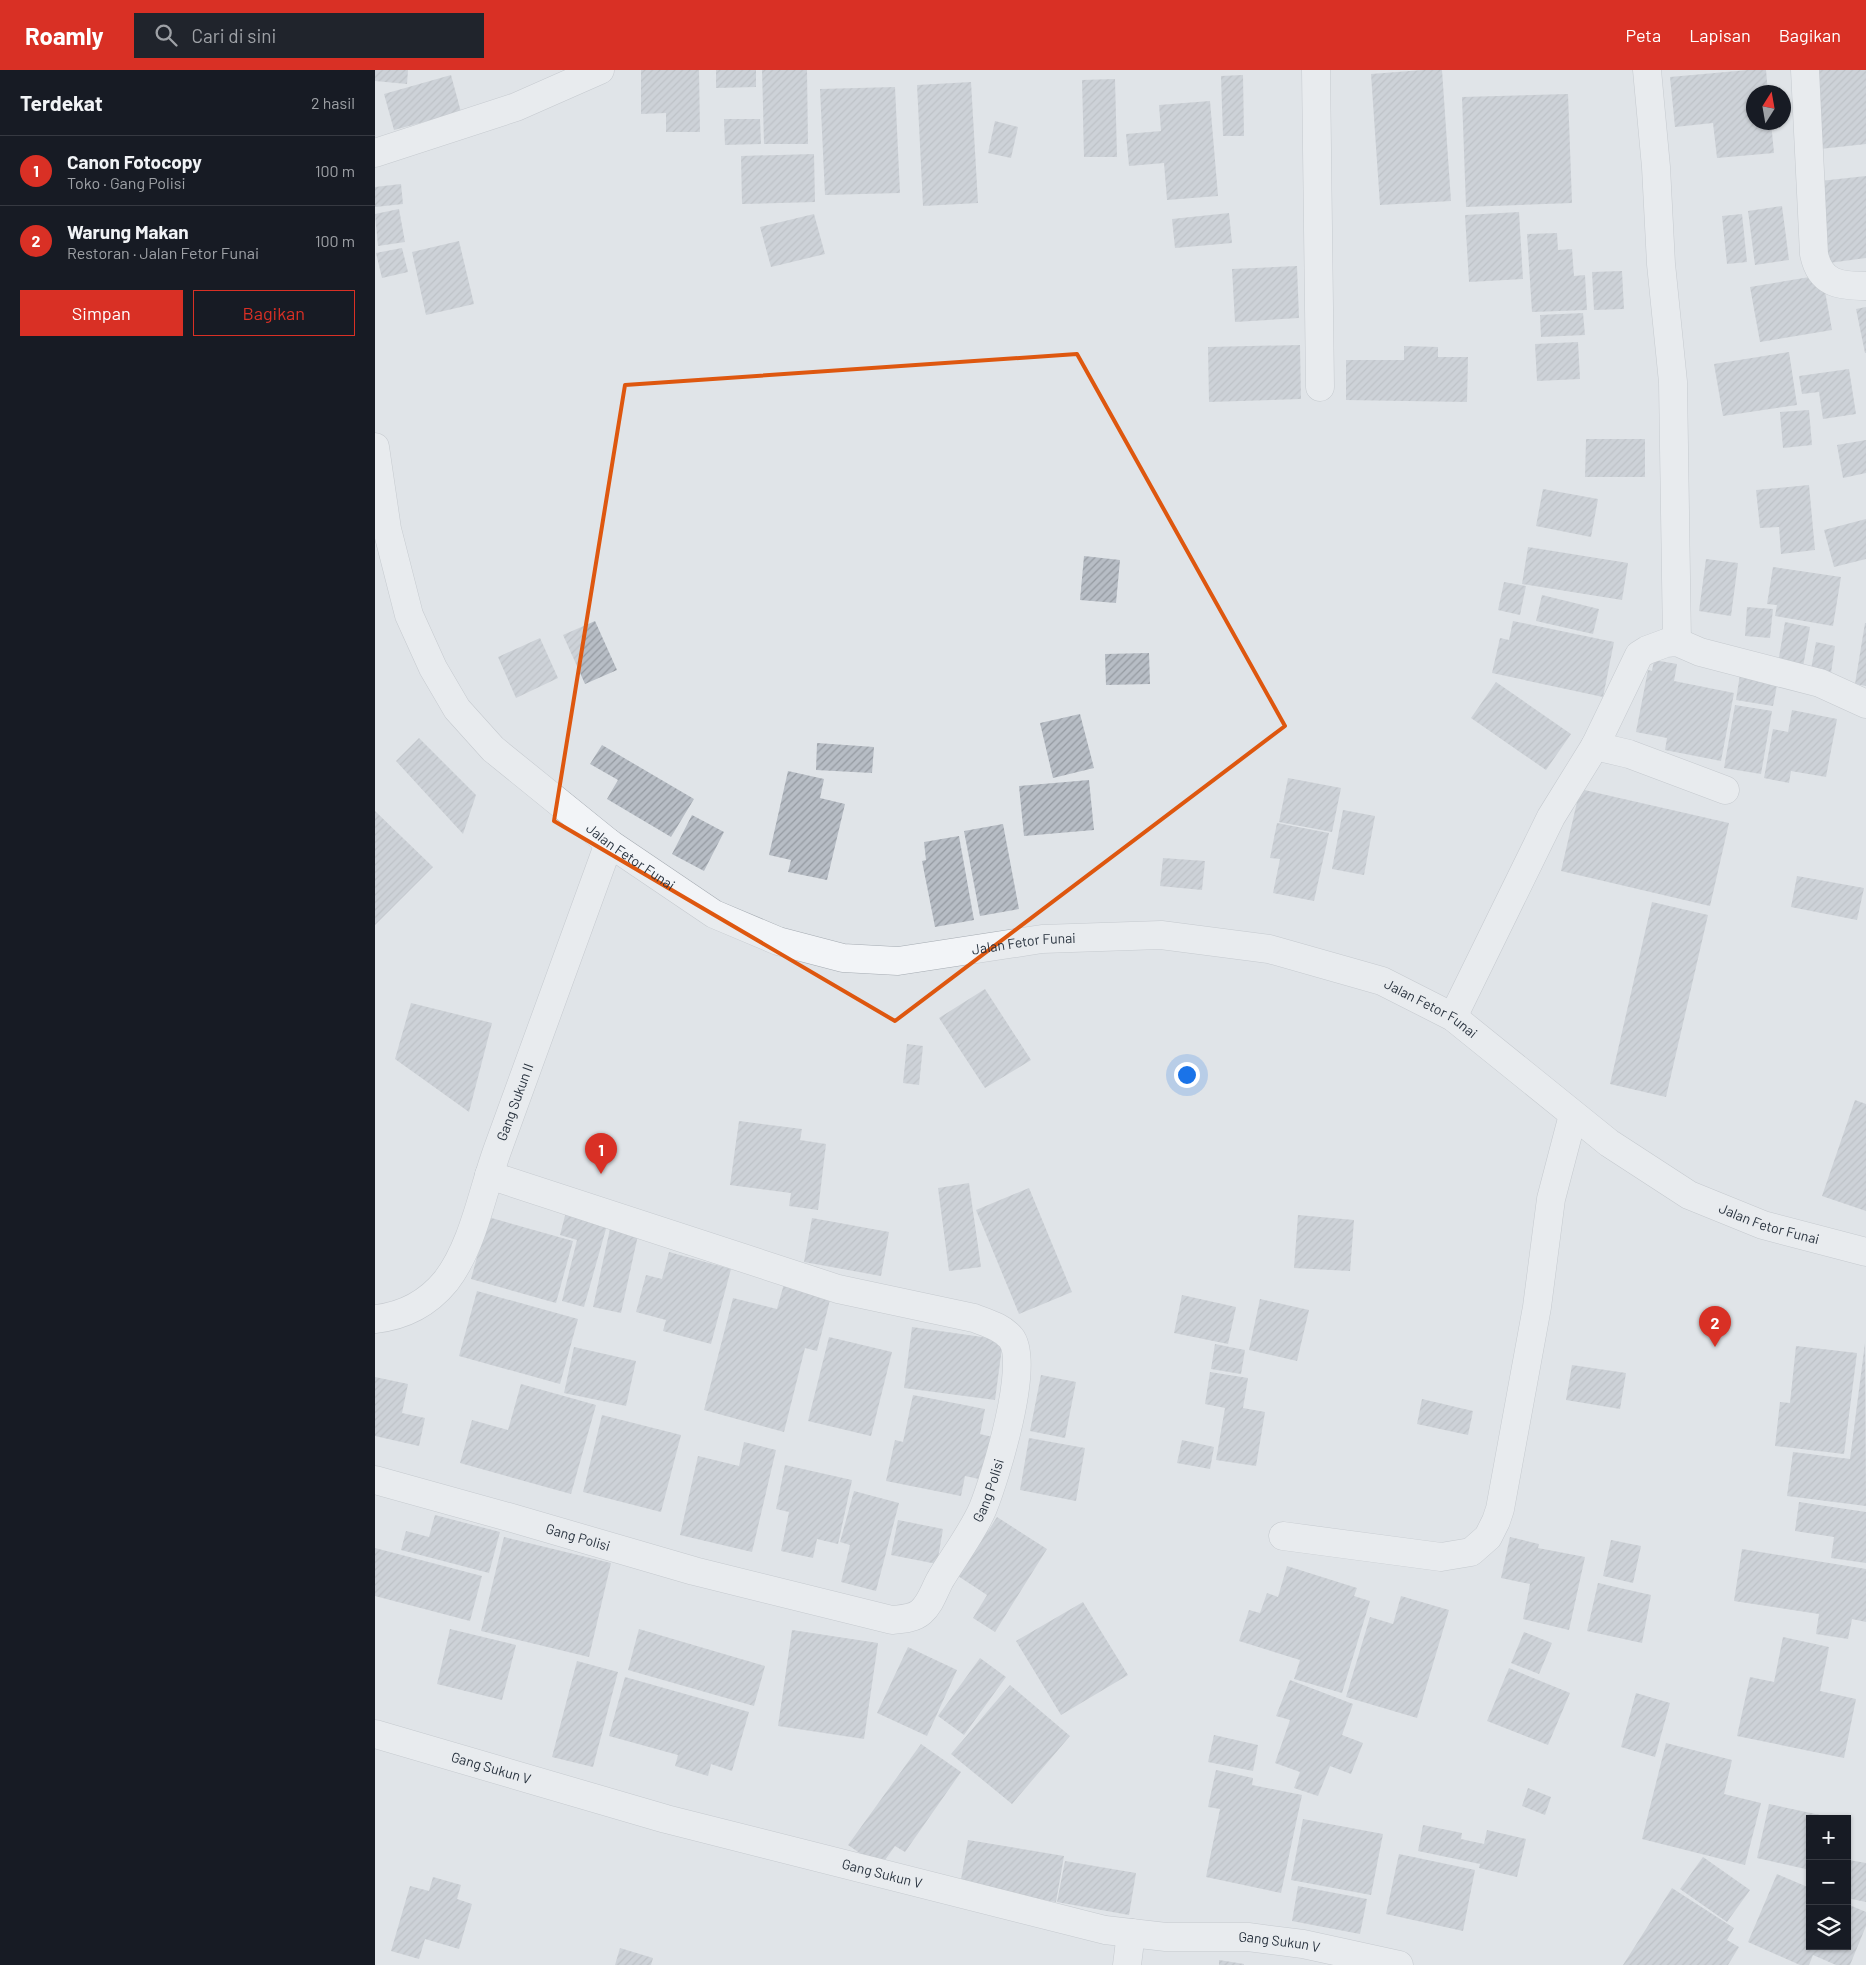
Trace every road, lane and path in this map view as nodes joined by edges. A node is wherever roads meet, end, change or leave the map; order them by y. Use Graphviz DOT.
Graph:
graph roads {
  1 [pos="600,70"];
  2 [pos="1316,70"];
  3 [pos="1647,70"];
  4 [pos="1805,70"];
  5 [pos="375,153"];
  6 [pos="1866,286"];
  7 [pos="1320,387"];
  8 [pos="376,455"];
  9 [pos="1677,642"];
  10 [pos="1866,704"];
  11 [pos="1595,746"];
  12 [pos="1725,790"];
  13 [pos="609,842"];
  14 [pos="1453,1017"];
  15 [pos="1573,1115"];
  16 [pos="489,1174"];
  17 [pos="1866,1252"];
  18 [pos="375,1319"];
  19 [pos="375,1480"];
  20 [pos="1283,1536"];
  21 [pos="375,1734"];
  22 [pos="1131,1933"];
  23 [pos="1127,1965"];
  24 [pos="1399,1965"];
  1 -- 5 [label="street"];
  2 -- 7 [label="street"];
  3 -- 9 [label="street"];
  4 -- 6 [label="street"];
  8 -- 13 [label="street, Jalan Fetor Funai"];
  9 -- 10 [label="street"];
  9 -- 11 [label="street"];
  11 -- 12 [label="street"];
  11 -- 14 [label="street"];
  13 -- 14 [label="street, Jalan Fetor Funai"];
  13 -- 16 [label="street, Gang Sukun II"];
  14 -- 15 [label="street, Jalan Fetor Funai"];
  15 -- 17 [label="street, Jalan Fetor Funai"];
  15 -- 20 [label="street"];
  16 -- 18 [label="street, Gang Sukun II"];
  16 -- 19 [label="street, Gang Polisi"];
  21 -- 22 [label="street, Gang Sukun V"];
  22 -- 23 [label="street"];
  22 -- 24 [label="street, Gang Sukun V"];
}
